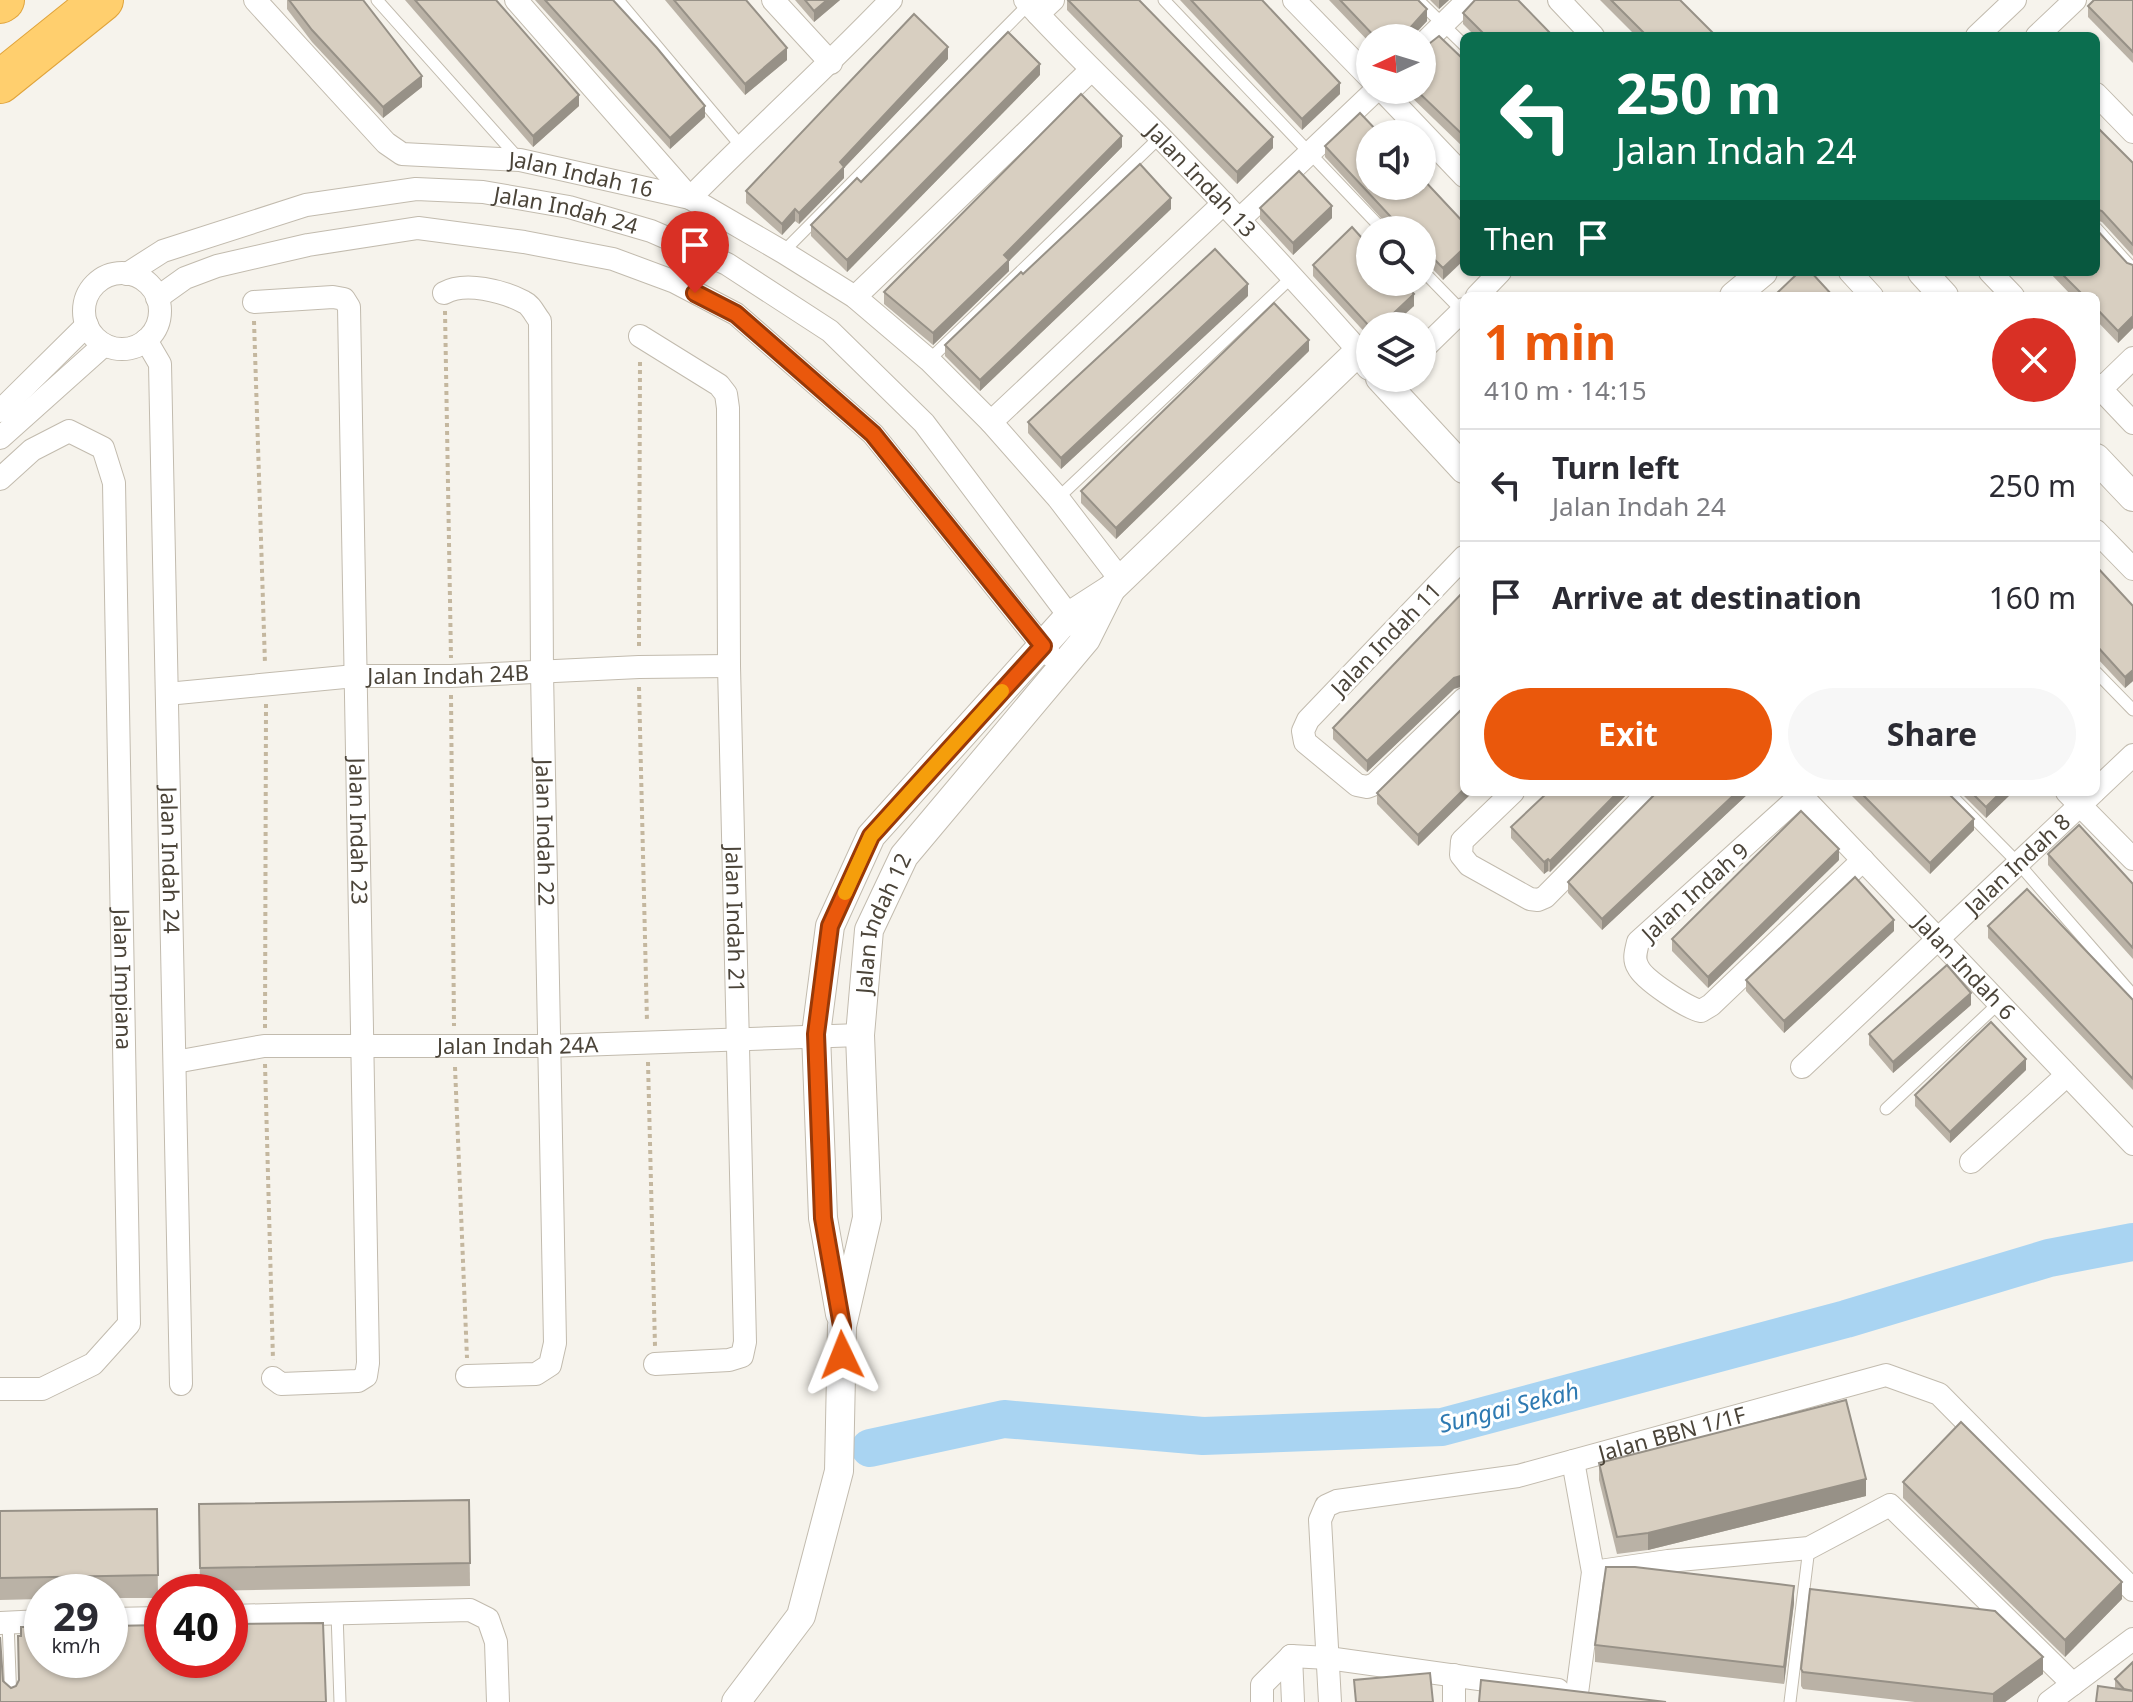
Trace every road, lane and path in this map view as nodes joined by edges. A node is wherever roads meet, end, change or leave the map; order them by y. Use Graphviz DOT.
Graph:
graph roads {
  1 [pos="102,0"];
  2 [pos="255,0"];
  3 [pos="377,0"];
  4 [pos="516,0"];
  5 [pos="618,0"];
  6 [pos="773,0"];
  7 [pos="891,0"];
  8 [pos="1164,0"];
  9 [pos="1294,0"];
  10 [pos="1418,0"];
  11 [pos="1468,0"];
  12 [pos="1559,0"];
  13 [pos="2015,0"];
  14 [pos="2075,0"];
  15 [pos="1036,5"];
  16 [pos="1443,25"];
  17 [pos="1436,32"];
  18 [pos="1589,32"];
  19 [pos="1981,32"];
  20 [pos="2042,32"];
  21 [pos="1460,41"];
  22 [pos="831,63"];
  23 [pos="1356,64"];
  24 [pos="1090,71"];
  25 [pos="0,82"];
  26 [pos="2100,98"];
  27 [pos="1364,104"];
  28 [pos="1393,104"];
  29 [pos="2133,132"];
  30 [pos="1160,137"];
  31 [pos="741,146"];
  32 [pos="1310,154"];
  33 [pos="520,160"];
  34 [pos="1460,172"];
  35 [pos="690,198"];
  36 [pos="1232,211"];
  37 [pos="1370,216"];
  38 [pos="2100,232"];
  39 [pos="783,252"];
  40 [pos="2133,269"];
  41 [pos="127,274"];
  42 [pos="1293,276"];
  43 [pos="1496,276"];
  44 [pos="1758,276"];
  45 [pos="1854,276"];
  46 [pos="1926,276"];
  47 [pos="1994,276"];
  48 [pos="1436,281"];
  49 [pos="1480,292"];
  50 [pos="1740,292"];
  51 [pos="1868,292"];
  52 [pos="1940,292"];
  53 [pos="2009,292"];
  54 [pos="444,293"];
  55 [pos="855,297"];
  56 [pos="157,298"];
  57 [pos="1460,300"];
  58 [pos="254,302"];
  59 [pos="1460,312"];
  60 [pos="87,325"];
  61 [pos="640,336"];
  62 [pos="1436,336"];
  63 [pos="146,340"];
  64 [pos="104,345"];
  65 [pos="1356,348"];
  66 [pos="2133,358"];
  67 [pos="929,360"];
  68 [pos="2100,384"];
  69 [pos="2100,388"];
  70 [pos="1356,389"];
  71 [pos="1395,392"];
  72 [pos="0,411"];
  73 [pos="991,422"];
  74 [pos="2133,423"];
  75 [pos="0,438"];
  76 [pos="2100,462"];
  77 [pos="1460,465"];
  78 [pos="0,479"];
  79 [pos="2133,497"];
  80 [pos="1058,498"];
  81 [pos="2100,535"];
  82 [pos="1460,561"];
  83 [pos="2133,569"];
  84 [pos="1115,584"];
  85 [pos="1069,616"];
  86 [pos="1086,639"];
  87 [pos="1043,646"];
  88 [pos="729,666"];
  89 [pos="639,667"];
  90 [pos="1061,669"];
  91 [pos="542,672"];
  92 [pos="355,676"];
  93 [pos="451,676"];
  94 [pos="2100,676"];
  95 [pos="266,683"];
  96 [pos="167,694"];
  97 [pos="1460,703"];
  98 [pos="2133,710"];
  99 [pos="2133,755"];
  100 [pos="2100,782"];
  101 [pos="1509,796"];
  102 [pos="1645,796"];
  103 [pos="1798,796"];
  104 [pos="1802,796"];
  105 [pos="1952,796"];
  106 [pos="2083,796"];
  107 [pos="2085,796"];
  108 [pos="2133,859"];
  109 [pos="1863,860"];
  110 [pos="2018,863"];
  111 [pos="1938,938"];
  112 [pos="2133,995"];
  113 [pos="2000,1002"];
  114 [pos="816,1034"];
  115 [pos="860,1035"];
  116 [pos="737,1040"];
  117 [pos="648,1044"];
  118 [pos="264,1046"];
  119 [pos="362,1046"];
  120 [pos="550,1046"];
  121 [pos="175,1062"];
  122 [pos="1802,1067"];
  123 [pos="2067,1075"];
  124 [pos="1886,1109"];
  125 [pos="2133,1144"];
  126 [pos="1971,1162"];
  127 [pos="842,1326"];
  128 [pos="655,1364"];
  129 [pos="467,1376"];
  130 [pos="273,1378"];
  131 [pos="181,1384"];
  132 [pos="0,1389"];
  133 [pos="1573,1461"];
  134 [pos="1809,1548"];
  135 [pos="1593,1572"];
  136 [pos="2133,1590"];
  137 [pos="337,1613"];
  138 [pos="248,1615"];
  139 [pos="24,1621"];
  140 [pos="4,1622"];
  141 [pos="2133,1639"];
  142 [pos="1291,1656"];
  143 [pos="1328,1658"];
  144 [pos="1454,1675"];
  145 [pos="2073,1684"];
  146 [pos="11,1702"];
  147 [pos="340,1702"];
  148 [pos="498,1702"];
  149 [pos="736,1702"];
  150 [pos="1262,1702"];
  151 [pos="1293,1702"];
  152 [pos="1330,1702"];
  153 [pos="1454,1702"];
  154 [pos="1790,1702"];
  155 [pos="2049,1702"];
  1 -- 25 [label="highway"];
  2 -- 33 [label="street, Jalan Indah 16"];
  3 -- 33 [label="lane"];
  4 -- 35 [label="street"];
  5 -- 31 [label="lane"];
  6 -- 22 [label="street"];
  7 -- 22 [label="street"];
  8 -- 32 [label="lane"];
  9 -- 23 [label="street"];
  10 -- 16 [label="lane"];
  11 -- 16 [label="street"];
  12 -- 18 [label="street"];
  13 -- 19 [label="street"];
  14 -- 20 [label="street"];
  15 -- 24 [label="street, Jalan Indah 13"];
  15 -- 39 [label="lane"];
  16 -- 17 [label="street"];
  16 -- 21 [label="lane"];
  22 -- 31 [label="street"];
  24 -- 30 [label="street, Jalan Indah 13"];
  24 -- 55 [label="street"];
  26 -- 29 [label="street"];
  27 -- 32 [label="street"];
  28 -- 34 [label="street"];
  30 -- 36 [label="street, Jalan Indah 13"];
  30 -- 67 [label="lane"];
  31 -- 35 [label="street"];
  32 -- 36 [label="street"];
  32 -- 37 [label="lane"];
  33 -- 35 [label="street, Jalan Indah 16"];
  35 -- 39 [label="street"];
  36 -- 42 [label="street, Jalan Indah 13"];
  36 -- 73 [label="street"];
  38 -- 40 [label="lane"];
  39 -- 55 [label="street"];
  41 -- 56 [label="street"];
  41 -- 60 [label="street"];
  41 -- 85 [label="street, Jalan Indah 24"];
  42 -- 65 [label="street, Jalan Indah 13"];
  42 -- 80 [label="lane"];
  43 -- 49 [label="street"];
  44 -- 50 [label="street"];
  45 -- 51 [label="street"];
  46 -- 52 [label="street"];
  47 -- 53 [label="street"];
  48 -- 57 [label="lane"];
  54 -- 91 [label="street, Jalan Indah 22"];
  54 -- 93 [label="path"];
  55 -- 67 [label="street"];
  56 -- 63 [label="street"];
  56 -- 87 [label="street, Jalan Indah 24"];
  58 -- 92 [label="street, Jalan Indah 23"];
  58 -- 95 [label="path"];
  59 -- 62 [label="street"];
  60 -- 64 [label="street"];
  60 -- 72 [label="street"];
  61 -- 88 [label="street, Jalan Indah 21"];
  61 -- 89 [label="path"];
  63 -- 64 [label="street"];
  63 -- 96 [label="street, Jalan Indah 24"];
  64 -- 75 [label="street"];
  66 -- 68 [label="street"];
  67 -- 73 [label="street"];
  69 -- 74 [label="street"];
  70 -- 84 [label="street, Jalan Indah 12"];
  71 -- 77 [label="street"];
  73 -- 80 [label="street"];
  76 -- 79 [label="street"];
  78 -- 132 [label="street, Jalan Impiana"];
  80 -- 84 [label="street"];
  81 -- 83 [label="street"];
  82 -- 97 [label="street, Jalan Indah 11"];
  84 -- 85 [label="street, Jalan Indah 12"];
  84 -- 86 [label="street, Jalan Indah 12"];
  85 -- 86 [label="street, Jalan Indah 24"];
  85 -- 87 [label="street, Jalan Indah 12"];
  86 -- 90 [label="street, Jalan Indah 12"];
  87 -- 90 [label="street, Jalan Indah 24"];
  87 -- 114 [label="street, Jalan Indah 12"];
  88 -- 89 [label="street, Jalan Indah 24B"];
  88 -- 116 [label="street, Jalan Indah 21"];
  89 -- 91 [label="street, Jalan Indah 24B"];
  89 -- 117 [label="path"];
  90 -- 115 [label="street, Jalan Indah 12"];
  91 -- 93 [label="street, Jalan Indah 24B"];
  91 -- 120 [label="street, Jalan Indah 22"];
  92 -- 93 [label="street, Jalan Indah 24B"];
  92 -- 95 [label="street, Jalan Indah 24B"];
  92 -- 119 [label="street, Jalan Indah 23"];
  94 -- 98 [label="lane"];
  95 -- 96 [label="street, Jalan Indah 24B"];
  95 -- 118 [label="path"];
  96 -- 121 [label="street, Jalan Indah 24"];
  99 -- 100 [label="street, Jalan Indah 8"];
  101 -- 102 [label="street"];
  103 -- 109 [label="street, Jalan Indah 9"];
  104 -- 109 [label="street, Jalan Indah 6"];
  105 -- 110 [label="lane"];
  106 -- 110 [label="street, Jalan Indah 8"];
  107 -- 108 [label="street"];
  109 -- 111 [label="street, Jalan Indah 6"];
  110 -- 111 [label="street, Jalan Indah 8"];
  110 -- 112 [label="lane"];
  111 -- 113 [label="street, Jalan Indah 6"];
  111 -- 122 [label="street, Jalan Indah 8"];
  113 -- 123 [label="street, Jalan Indah 6"];
  113 -- 124 [label="lane"];
  114 -- 115 [label="street, Jalan Indah 24A"];
  114 -- 116 [label="street, Jalan Indah 24A"];
  114 -- 127 [label="street, Jalan Indah 12"];
  115 -- 127 [label="street, Jalan Indah 12"];
  116 -- 117 [label="street, Jalan Indah 24A"];
  116 -- 128 [label="street, Jalan Indah 21"];
  117 -- 120 [label="street, Jalan Indah 24A"];
  117 -- 128 [label="path"];
  118 -- 119 [label="street, Jalan Indah 24A"];
  118 -- 121 [label="street, Jalan Indah 24A"];
  118 -- 130 [label="path"];
  119 -- 120 [label="street, Jalan Indah 24A"];
  119 -- 130 [label="street, Jalan Indah 23"];
  120 -- 129 [label="street, Jalan Indah 22"];
  121 -- 131 [label="street, Jalan Indah 24"];
  123 -- 125 [label="street, Jalan Indah 6"];
  123 -- 126 [label="street"];
  127 -- 149 [label="street, Jalan Indah 12"];
  133 -- 135 [label="street"];
  133 -- 136 [label="street, Jalan BBN 1/1F"];
  133 -- 143 [label="street, Jalan BBN 1/1F"];
  134 -- 135 [label="street"];
  134 -- 145 [label="street"];
  134 -- 154 [label="lane"];
  135 -- 144 [label="street"];
  137 -- 138 [label="street"];
  137 -- 147 [label="lane"];
  137 -- 148 [label="street"];
  139 -- 140 [label="street"];
  140 -- 146 [label="lane"];
  141 -- 145 [label="street"];
  142 -- 143 [label="street"];
  142 -- 150 [label="street"];
  142 -- 151 [label="street"];
  143 -- 144 [label="street"];
  143 -- 152 [label="street, Jalan BBN 1/1F"];
  144 -- 153 [label="street"];
  145 -- 155 [label="street"];
}
